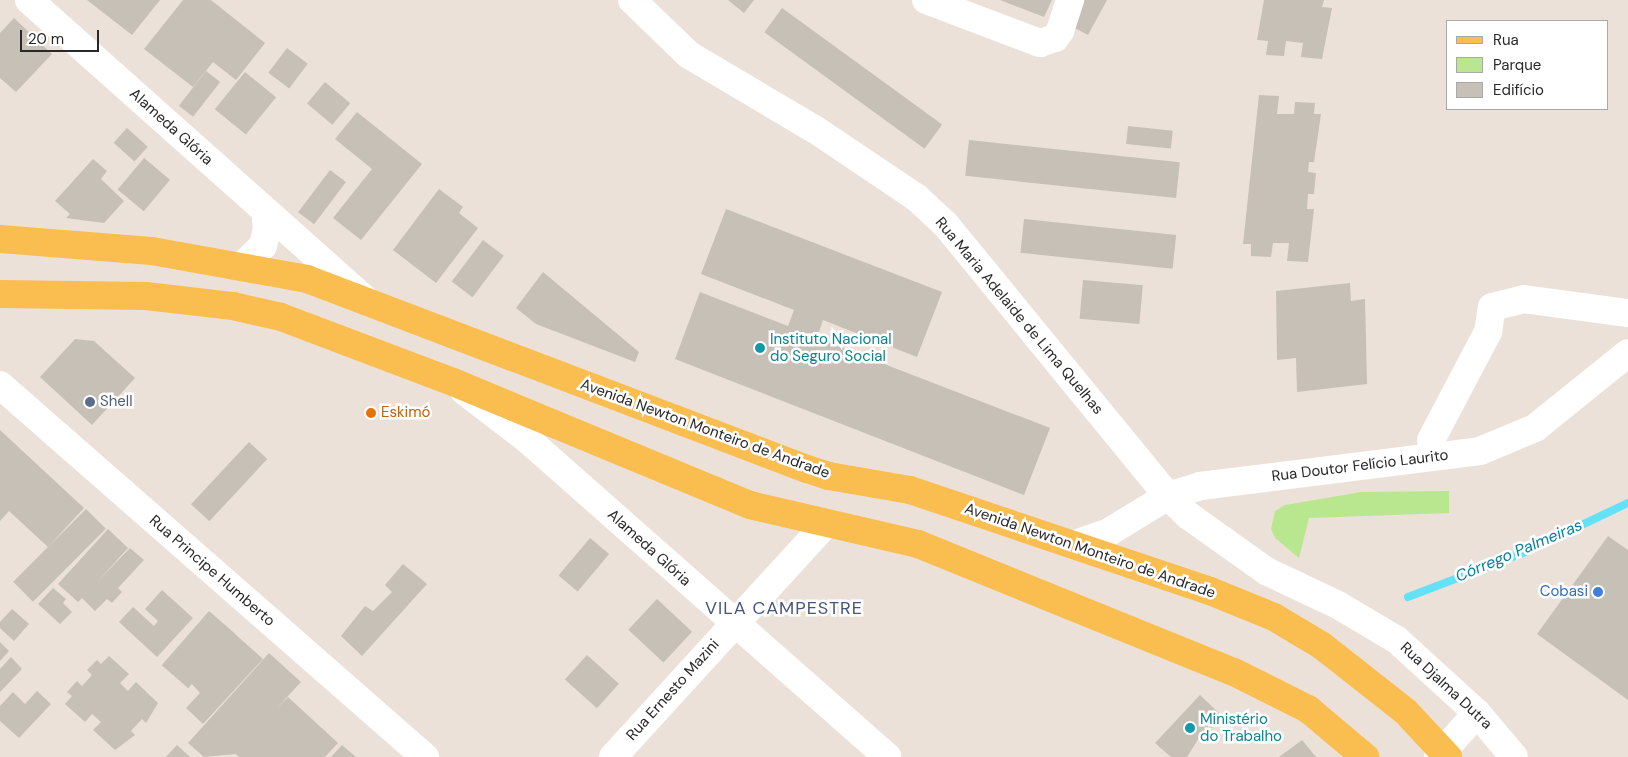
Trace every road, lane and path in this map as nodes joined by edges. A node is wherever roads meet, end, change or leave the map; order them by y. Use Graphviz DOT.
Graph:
graph roads {
  1 [pos="29,0"];
  2 [pos="632,0"];
  3 [pos="926,0"];
  4 [pos="1070,0"];
  5 [pos="265,211"];
  6 [pos="0,239"];
  7 [pos="242,266"];
  8 [pos="0,294"];
  9 [pos="367,300"];
  10 [pos="1628,313"];
  11 [pos="1628,353"];
  12 [pos="453,382"];
  13 [pos="0,384"];
  14 [pos="1431,440"];
  15 [pos="1168,496"];
  16 [pos="827,523"];
  17 [pos="1075,544"];
  18 [pos="1238,554"];
  19 [pos="733,623"];
  20 [pos="1477,714"];
  21 [pos="1443,755"];
  22 [pos="425,757"];
  23 [pos="613,757"];
  24 [pos="887,757"];
  25 [pos="1365,757"];
  26 [pos="1514,757"];
  1 -- 5 [label="street, Alameda Glória"];
  2 -- 15 [label="street, Rua Maria Adelaide de Lima Quelhas"];
  3 -- 4 [label="street"];
  5 -- 7 [label="street"];
  5 -- 9 [label="street, Alameda Glória"];
  6 -- 7 [label="main road, Avenida Newton Monteiro de Andrade"];
  7 -- 9 [label="main road, Avenida Newton Monteiro de Andrade"];
  8 -- 12 [label="main road"];
  9 -- 17 [label="main road, Avenida Newton Monteiro de Andrade"];
  10 -- 14 [label="street"];
  11 -- 15 [label="street, Rua Doutor Felício Laurito"];
  12 -- 16 [label="main road"];
  12 -- 19 [label="street, Alameda Glória"];
  13 -- 22 [label="street, Rua Principe Humberto"];
  15 -- 17 [label="street, Rua Doutor Felício Laurito"];
  15 -- 18 [label="street, Rua Maria Adelaide de Lima Quelhas"];
  16 -- 19 [label="street, Rua Ernesto Mazini"];
  16 -- 25 [label="main road"];
  17 -- 21 [label="main road, Avenida Newton Monteiro de Andrade"];
  18 -- 20 [label="street, Rua Djalma Dutra"];
  19 -- 23 [label="street, Rua Ernesto Mazini"];
  19 -- 24 [label="street, Alameda Glória"];
  20 -- 21 [label="street"];
  20 -- 26 [label="street, Rua Djalma Dutra"];
}
